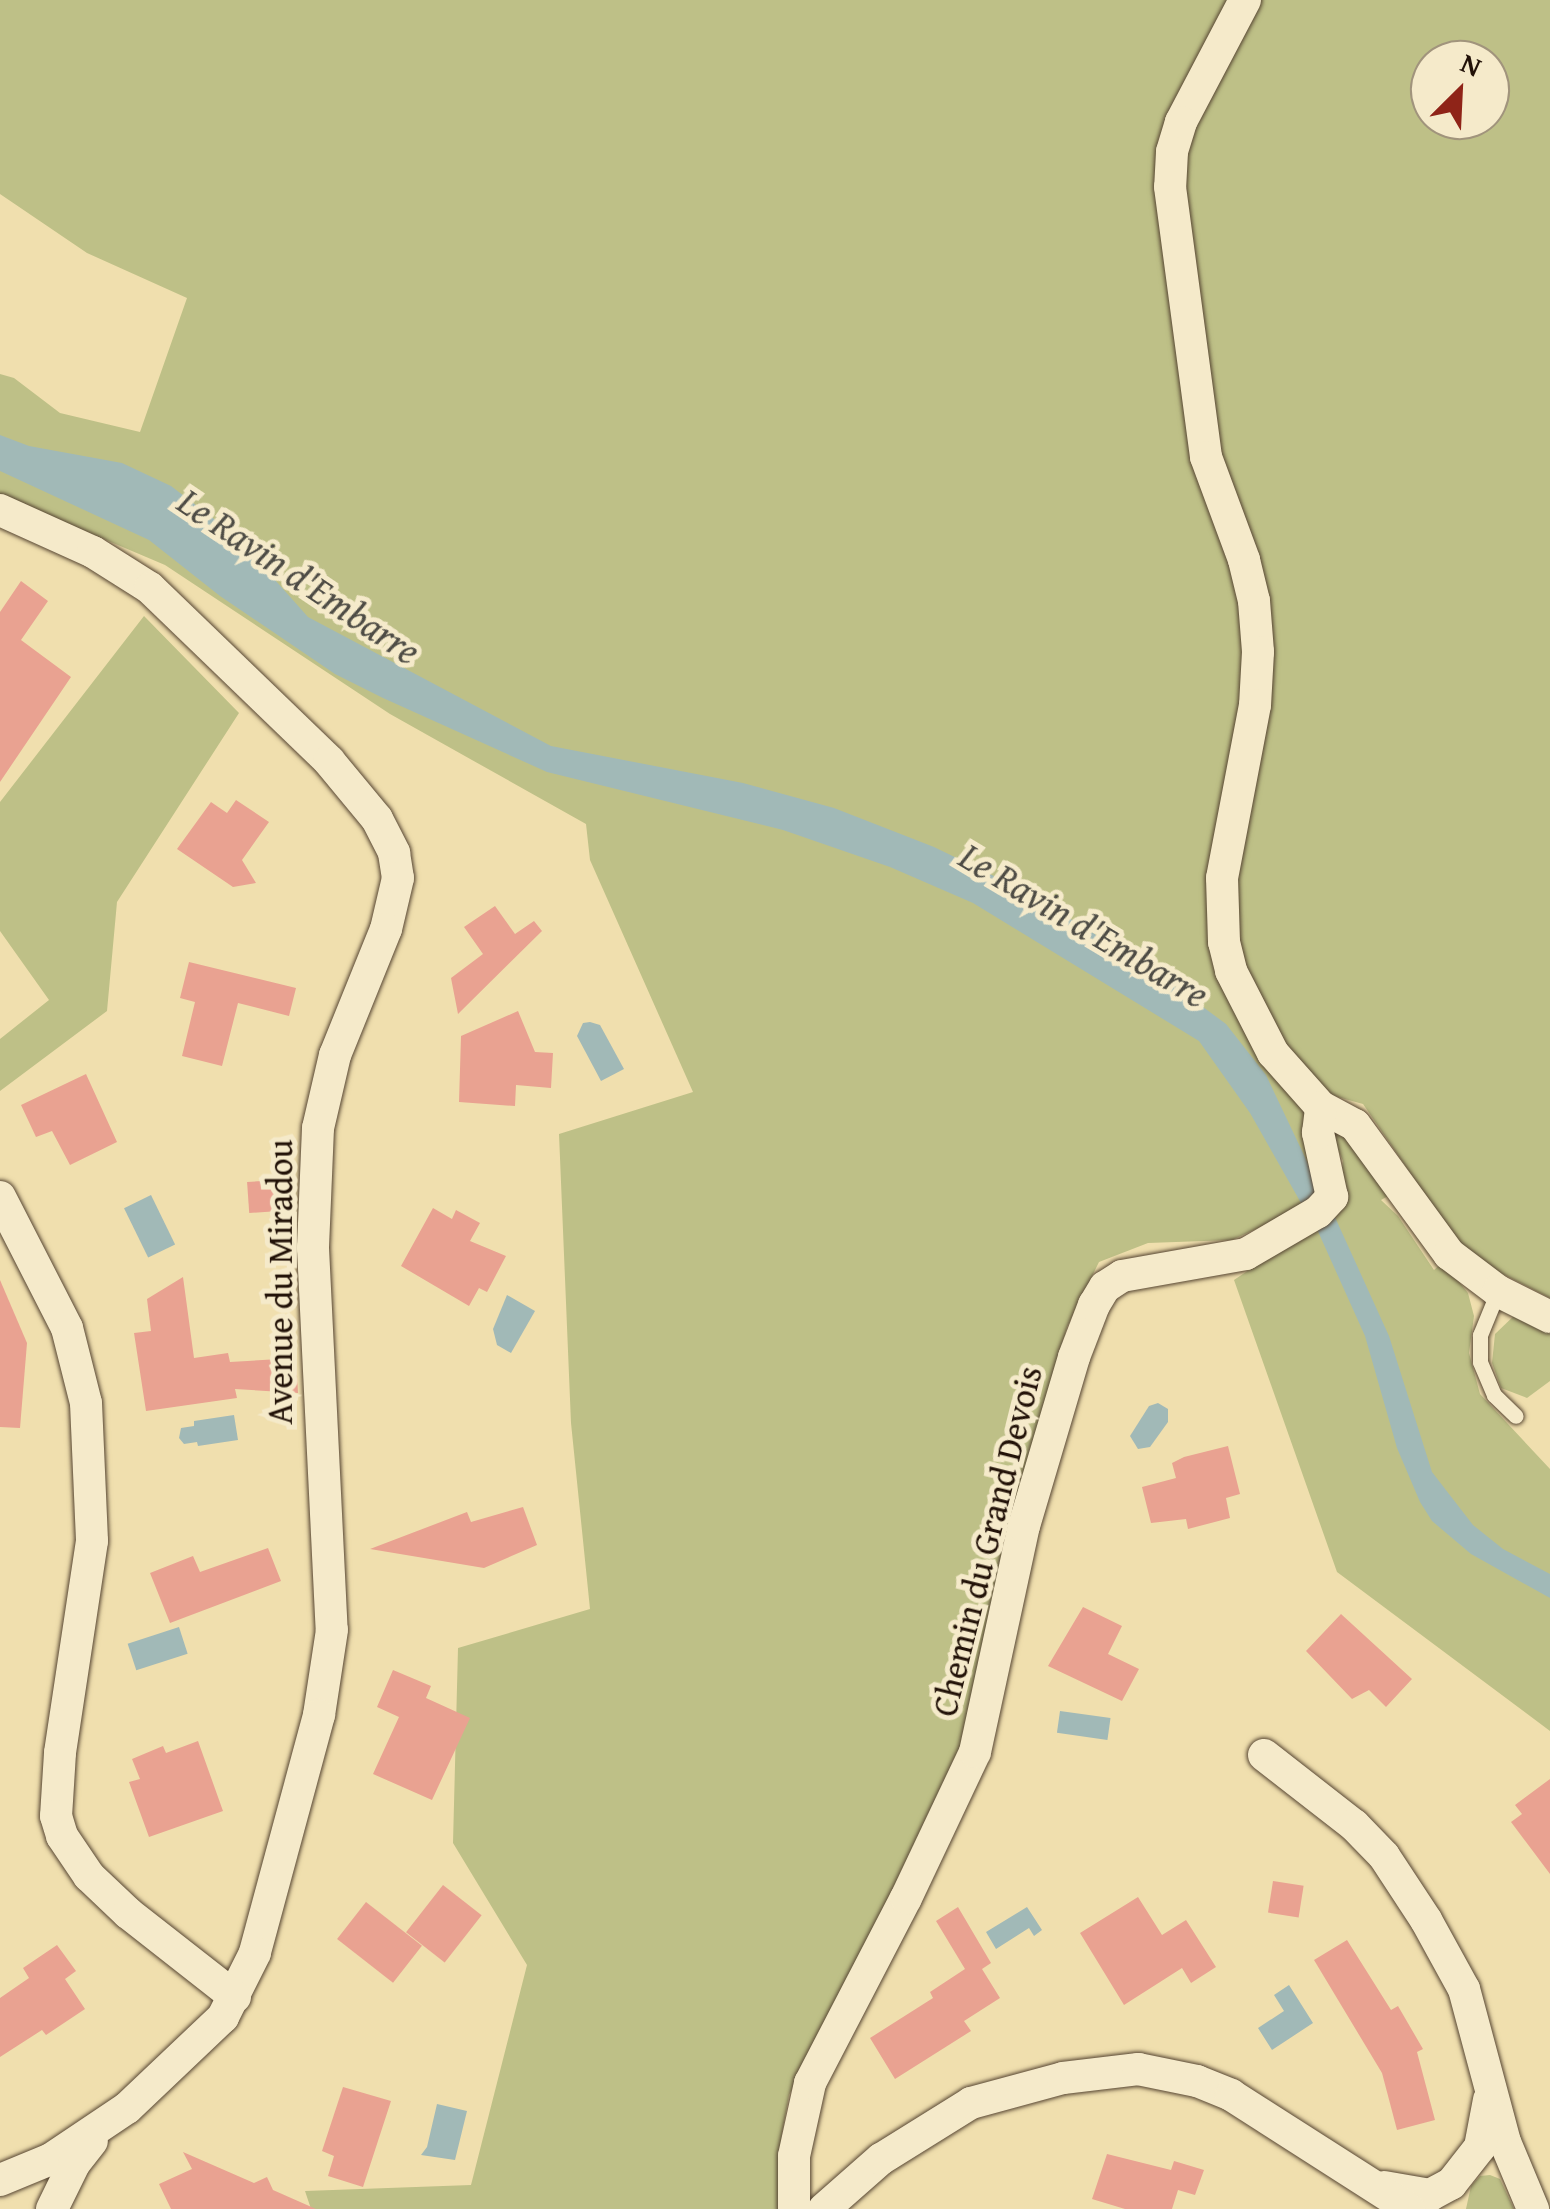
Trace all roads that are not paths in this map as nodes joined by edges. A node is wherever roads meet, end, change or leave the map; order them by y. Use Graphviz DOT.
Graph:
graph roads {
  1 [pos="1245,0"];
  2 [pos="0,510"];
  3 [pos="1321,1107"];
  4 [pos="0,1198"];
  5 [pos="1498,1291"];
  6 [pos="1550,1316"];
  7 [pos="1516,1416"];
  8 [pos="1264,1754"];
  9 [pos="236,1997"];
  10 [pos="1490,2086"];
  11 [pos="104,2126"];
  12 [pos="0,2180"];
  13 [pos="1375,2185"];
  14 [pos="1448,2196"];
  15 [pos="1531,2205"];
  16 [pos="52,2209"];
  17 [pos="794,2209"];
  18 [pos="824,2209"];
  19 [pos="1409,2209"];
  1 -- 3 [label="street"];
  2 -- 9 [label="street, Avenue du Miradou"];
  3 -- 5 [label="street"];
  3 -- 17 [label="street, Chemin du Grand Devois"];
  4 -- 9 [label="street"];
  5 -- 6 [label="street"];
  5 -- 7 [label="lane"];
  8 -- 10 [label="street"];
  9 -- 11 [label="street, Avenue du Miradou"];
  10 -- 14 [label="street"];
  10 -- 15 [label="street"];
  11 -- 12 [label="street, Avenue du Miradou"];
  11 -- 16 [label="street, Avenue du Miradou"];
  13 -- 14 [label="street"];
  13 -- 18 [label="street"];
  13 -- 19 [label="street"];
}
